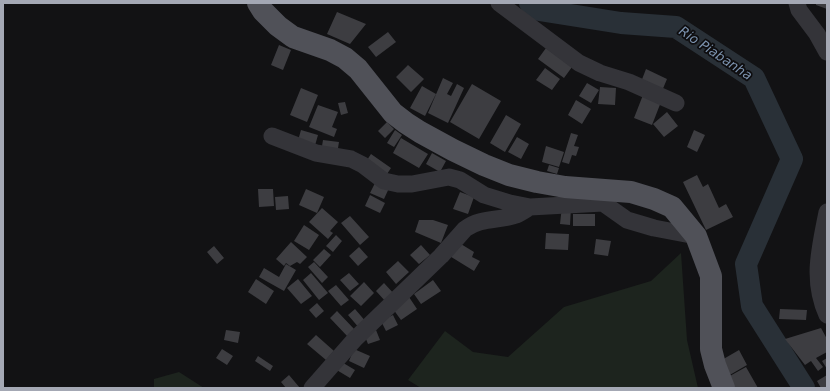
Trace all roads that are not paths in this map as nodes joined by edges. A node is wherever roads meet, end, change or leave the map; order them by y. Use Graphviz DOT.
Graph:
graph roads {
  1 [pos="258,3"];
  2 [pos="499,3"];
  3 [pos="797,3"];
  4 [pos="827,52"];
  5 [pos="676,103"];
  6 [pos="272,136"];
  7 [pos="530,207"];
  8 [pos="827,212"];
  9 [pos="696,236"];
  10 [pos="827,315"];
  11 [pos="312,388"];
  12 [pos="724,388"];
  1 -- 9 [label="main road"];
  2 -- 5 [label="street"];
  3 -- 4 [label="street"];
  6 -- 7 [label="street"];
  7 -- 9 [label="street"];
  7 -- 11 [label="street"];
  8 -- 10 [label="street"];
  9 -- 12 [label="main road"];
}
